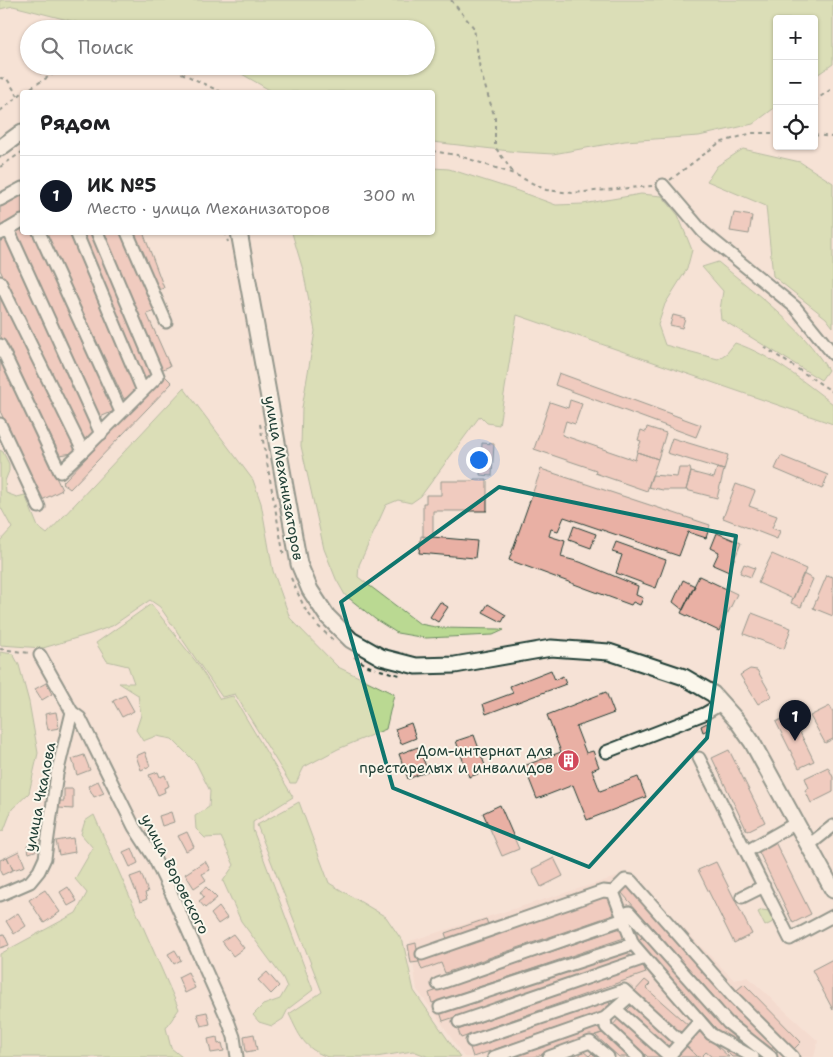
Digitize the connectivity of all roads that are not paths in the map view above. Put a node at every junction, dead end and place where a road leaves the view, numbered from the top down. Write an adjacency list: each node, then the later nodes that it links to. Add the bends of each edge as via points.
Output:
1 (20, 133): 2 (main road)
2 (0, 148)
3 (663, 185): 16 (street, via 703,232 795,307)
4 (20, 189): 5 (street)
5 (0, 200)
6 (20, 222): 7 (street)
7 (4, 231): 20 (street)
8 (40, 235): 18 (street)
9 (77, 235): 17 (street)
10 (98, 235): 17 (street, via 158,376)
11 (127, 235): 14 (street)
12 (233, 237): 24 (main road, улица Механизаторов, via 299,564 310,590 327,616 351,640 381,658 416,666 455,665 551,648 609,652 684,677 712,694)
13 (0, 282): 21 (street)
14 (166, 322)
15 (0, 345): 21 (street, via 60,472)
16 (833, 354)
17 (143, 391): 18 (street)
18 (121, 412): 20 (street)
19 (0, 424): 22 (street)
20 (101, 434): 21 (street)
21 (84, 451)
22 (39, 507)
23 (40, 654): 25 (street, улица Воровского)
24 (721, 704): 26 (street, via 704,714); 28 (main road, улица Механизаторов, via 752,742)
25 (72, 712): 35 (street, улица Чкалова, via 57,774 45,858 30,882); 51 (street, улица Воровского, via 80,718 172,895 227,1018)
26 (606, 752)
27 (699, 758): 31 (street)
28 (796, 823): 30 (main road, улица Механизаторов); 31 (street)
29 (833, 826): 30 (street)
30 (809, 845): 33 (main road, улица Механизаторов)
31 (747, 851): 32 (street)
32 (764, 886): 36 (street); 37 (street, via 790,939)
33 (833, 890)
34 (613, 892): 38 (street); 40 (street, via 603,891); 59 (street, via 624,880 631,881 735,998)
35 (0, 895)
36 (742, 897)
37 (833, 916)
38 (623, 917): 39 (street); 42 (street); 58 (street, via 629,912 728,1023)
39 (633, 944): 41 (street); 44 (street)
40 (422, 954)
41 (645, 958): 47 (street); 48 (street)
42 (438, 984)
43 (630, 996): 45 (street); 49 (street, via 624,990); 50 (street)
44 (440, 1007)
45 (616, 1009): 46 (street); 56 (street)
46 (605, 1018): 52 (street); 55 (street, via 606,1027)
47 (459, 1022)
48 (700, 1022): 50 (street); 57 (street, via 711,1034)
49 (472, 1041)
50 (681, 1042): 56 (street)
51 (237, 1057)
52 (494, 1057)
53 (549, 1057): 54 (street, via 590,1042)
54 (608, 1057)
55 (638, 1057)
56 (668, 1057)
57 (753, 1057)
58 (771, 1057)
59 (794, 1057)

